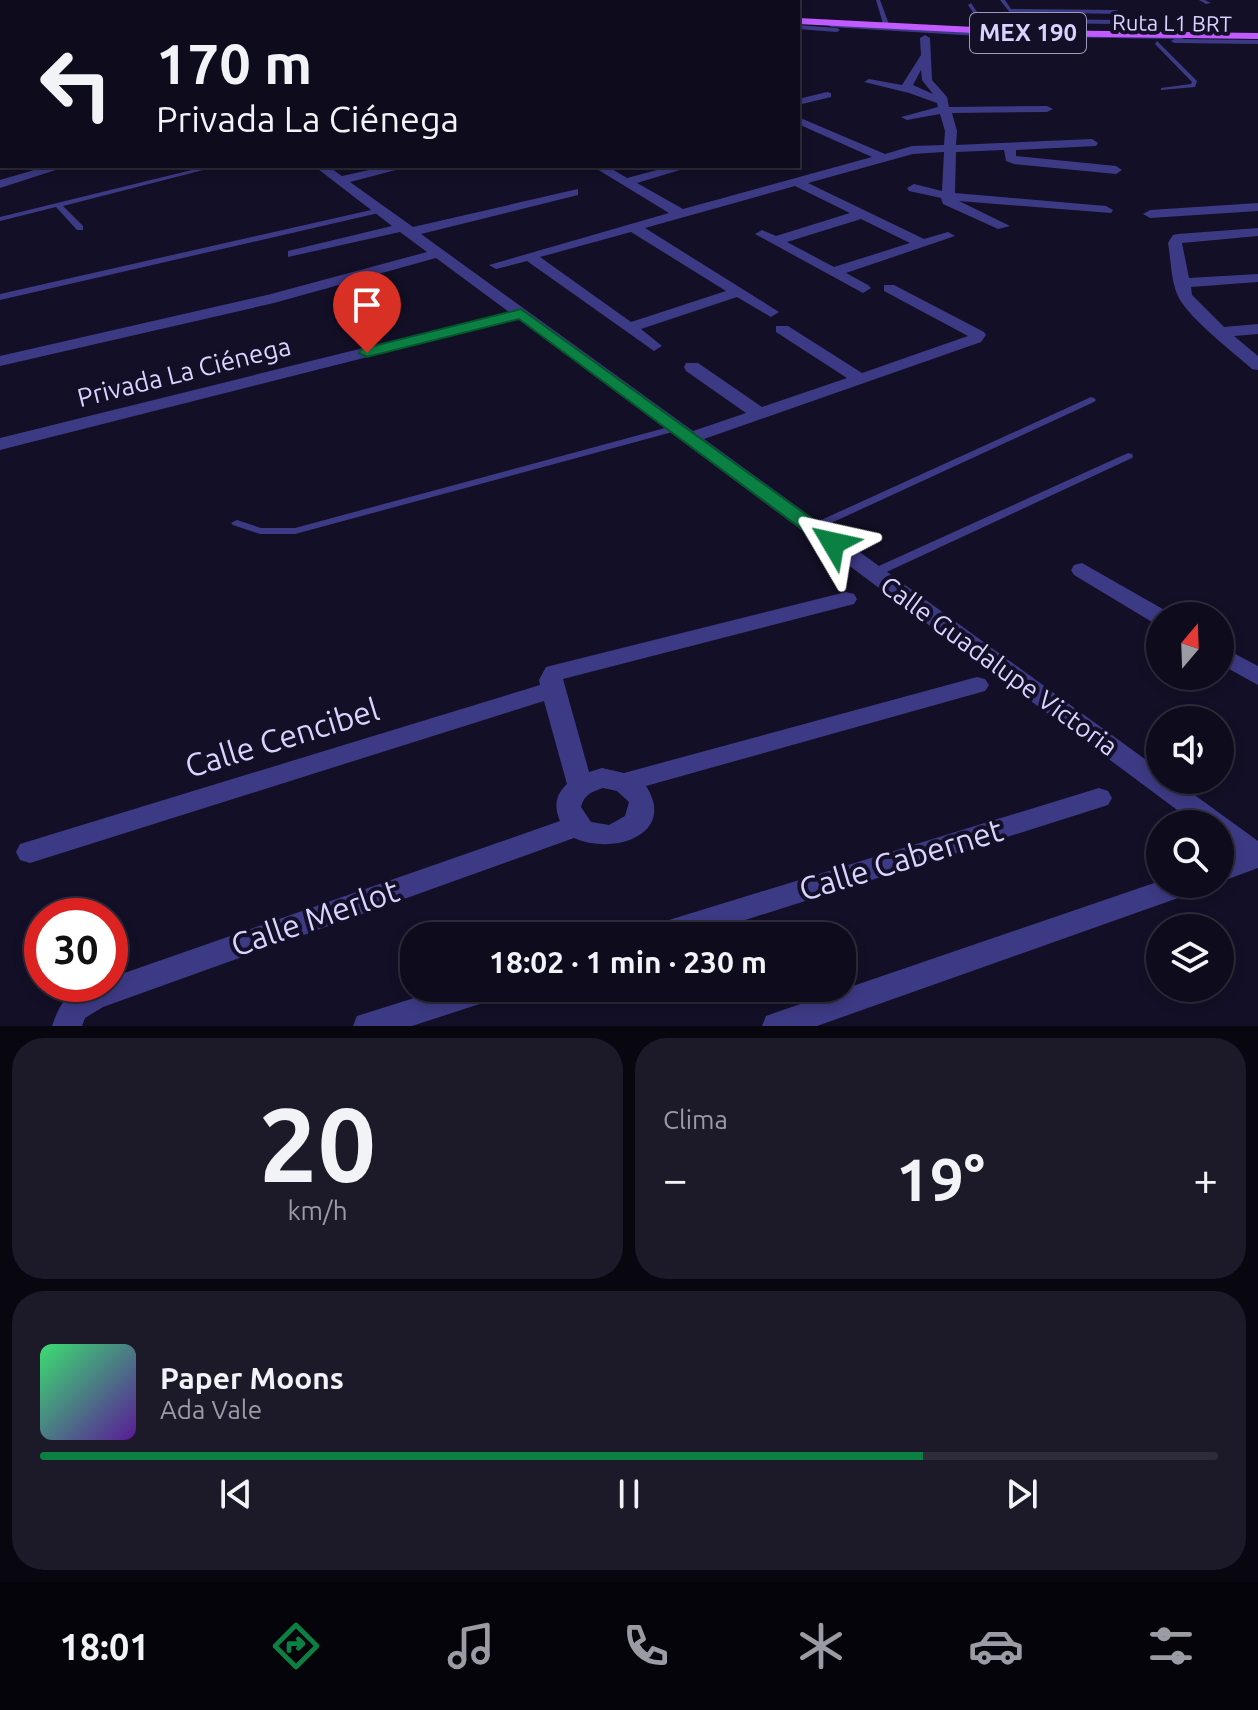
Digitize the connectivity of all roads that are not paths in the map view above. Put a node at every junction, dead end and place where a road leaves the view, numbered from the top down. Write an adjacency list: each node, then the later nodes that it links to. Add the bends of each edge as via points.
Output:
1 (878, 0): 18 (lane)
2 (1002, 0): 9 (lane)
3 (1036, 0): 10 (lane)
4 (1073, 0): 11 (lane)
5 (1201, 0): 6 (lane)
6 (1208, 3)
7 (971, 5): 19 (lane)
8 (1111, 6): 12 (lane)
9 (1009, 10): 10 (lane); 13 (lane, via 1018,21)
10 (1042, 11): 11 (lane)
11 (1080, 12): 12 (lane)
12 (1117, 12): 14 (lane, via 1124,22)
13 (1078, 22): 14 (lane); 20 (lane)
14 (1093, 22): 21 (lane)
15 (800, 25): 18 (main road, MEX 190)
16 (800, 25): 22 (main road, MEX 190)
17 (800, 25): 23 (lane, Ruta L1 BRT, via 991,38)
18 (887, 27): 19 (main road, MEX 190)
19 (989, 32): 20 (main road, MEX 190)
20 (1088, 34): 21 (main road, MEX 190)
21 (1103, 34): 23 (main road, MEX 190)
22 (925, 38): 24 (main road, MEX 190); 25 (street)
23 (1258, 40): 24 (main road, MEX 190)
24 (1157, 43): 27 (lane, via 1195,82)
25 (923, 58): 28 (street, via 907,83); 31 (street, via 927,80)
26 (869, 82): 28 (street)
27 (1163, 89)
28 (912, 90): 31 (street)
29 (827, 95): 30 (street)
30 (800, 102)
31 (942, 105): 32 (street); 33 (street); 37 (street)
32 (1047, 109)
33 (907, 117)
34 (800, 121): 38 (street)
35 (1092, 143): 36 (street)
36 (1010, 145): 37 (street); 45 (street, via 1014,160)
37 (950, 147): 38 (street); 52 (street)
38 (885, 158): 48 (street)
39 (55, 168): 49 (street)
40 (208, 168): 53 (lane)
41 (359, 168): 46 (street)
42 (386, 168): 46 (street)
43 (601, 168): 47 (street)
44 (679, 168): 47 (street)
45 (1116, 170)
46 (331, 174): 55 (street, Calle Guadalupe Victoria)
47 (625, 182): 57 (street)
48 (797, 182): 57 (street); 58 (street)
49 (0, 184)
50 (914, 188): 52 (street)
51 (573, 192): 64 (street)
52 (948, 196): 56 (street); 61 (street, via 948,201)
53 (58, 205): 60 (lane); 63 (lane)
54 (1258, 207): 59 (street)
55 (380, 210): 64 (street, Calle Guadalupe Victoria); 78 (lane)
56 (1106, 210)
57 (681, 214): 62 (street)
58 (861, 214): 67 (street); 72 (street, via 768,237)
59 (1150, 214)
60 (0, 219)
61 (1003, 226)
62 (633, 227): 70 (street); 77 (street)
63 (80, 228)
64 (407, 230): 68 (street, Calle Guadalupe Victoria); 69 (street)
65 (1258, 232): 74 (street, via 1178,238)
66 (948, 236): 67 (street)
67 (923, 244): 72 (street)
68 (439, 253): 80 (street, Calle Guadalupe Victoria); 86 (street, via 274,298)
69 (293, 254)
70 (529, 256): 71 (street); 81 (street)
71 (496, 265)
72 (833, 272): 75 (street)
73 (1258, 278): 74 (street)
74 (1181, 283): 84 (street, via 1185,296)
75 (863, 288)
76 (889, 288): 89 (street, via 978,335)
77 (738, 292): 79 (street); 81 (street)
78 (0, 297)
79 (771, 312)
80 (521, 314): 92 (street, Calle Guadalupe Victoria); 93 (street, Privada La Ciénega)
81 (629, 328): 85 (street)
82 (782, 329): 89 (street)
83 (1258, 329): 84 (street)
84 (1220, 332): 87 (street)
85 (654, 346)
86 (0, 361)
87 (1258, 365)
88 (692, 367): 91 (street)
89 (860, 379): 91 (street)
90 (1091, 400): 96 (lane)
91 (760, 414): 92 (street)
92 (683, 433): 95 (lane, via 295,531 260,531); 96 (street, Calle Guadalupe Victoria)
93 (0, 444)
94 (1128, 456): 98 (lane)
95 (237, 523)
96 (812, 528): 98 (street, Calle Guadalupe Victoria)
97 (1082, 570): 100 (street)
98 (874, 573): 108 (street, Calle Guadalupe Victoria)
99 (846, 599): 103 (street, Calle Cencibel)
100 (1146, 609)
101 (1234, 662): 102 (street)
102 (1258, 677)
103 (554, 681): 106 (street); 111 (street, Calle Cencibel)
104 (977, 685): 105 (street)
105 (625, 782): 106 (street, via 602,778); 109 (street, via 642,802 633,825 605,836)
106 (580, 785): 109 (street, via 567,804)
107 (1099, 798): 115 (street, Calle Cabernet)
108 (1196, 810)
109 (576, 826): 117 (street, Calle Merlot, via 93,997 73,1009)
110 (1234, 838): 112 (street)
111 (30, 852)
112 (1258, 856): 113 (street)
113 (1234, 865)
114 (1146, 898): 119 (street)
115 (701, 922)
116 (445, 1002): 118 (street)
117 (67, 1026)
118 (368, 1026)
119 (777, 1026)

